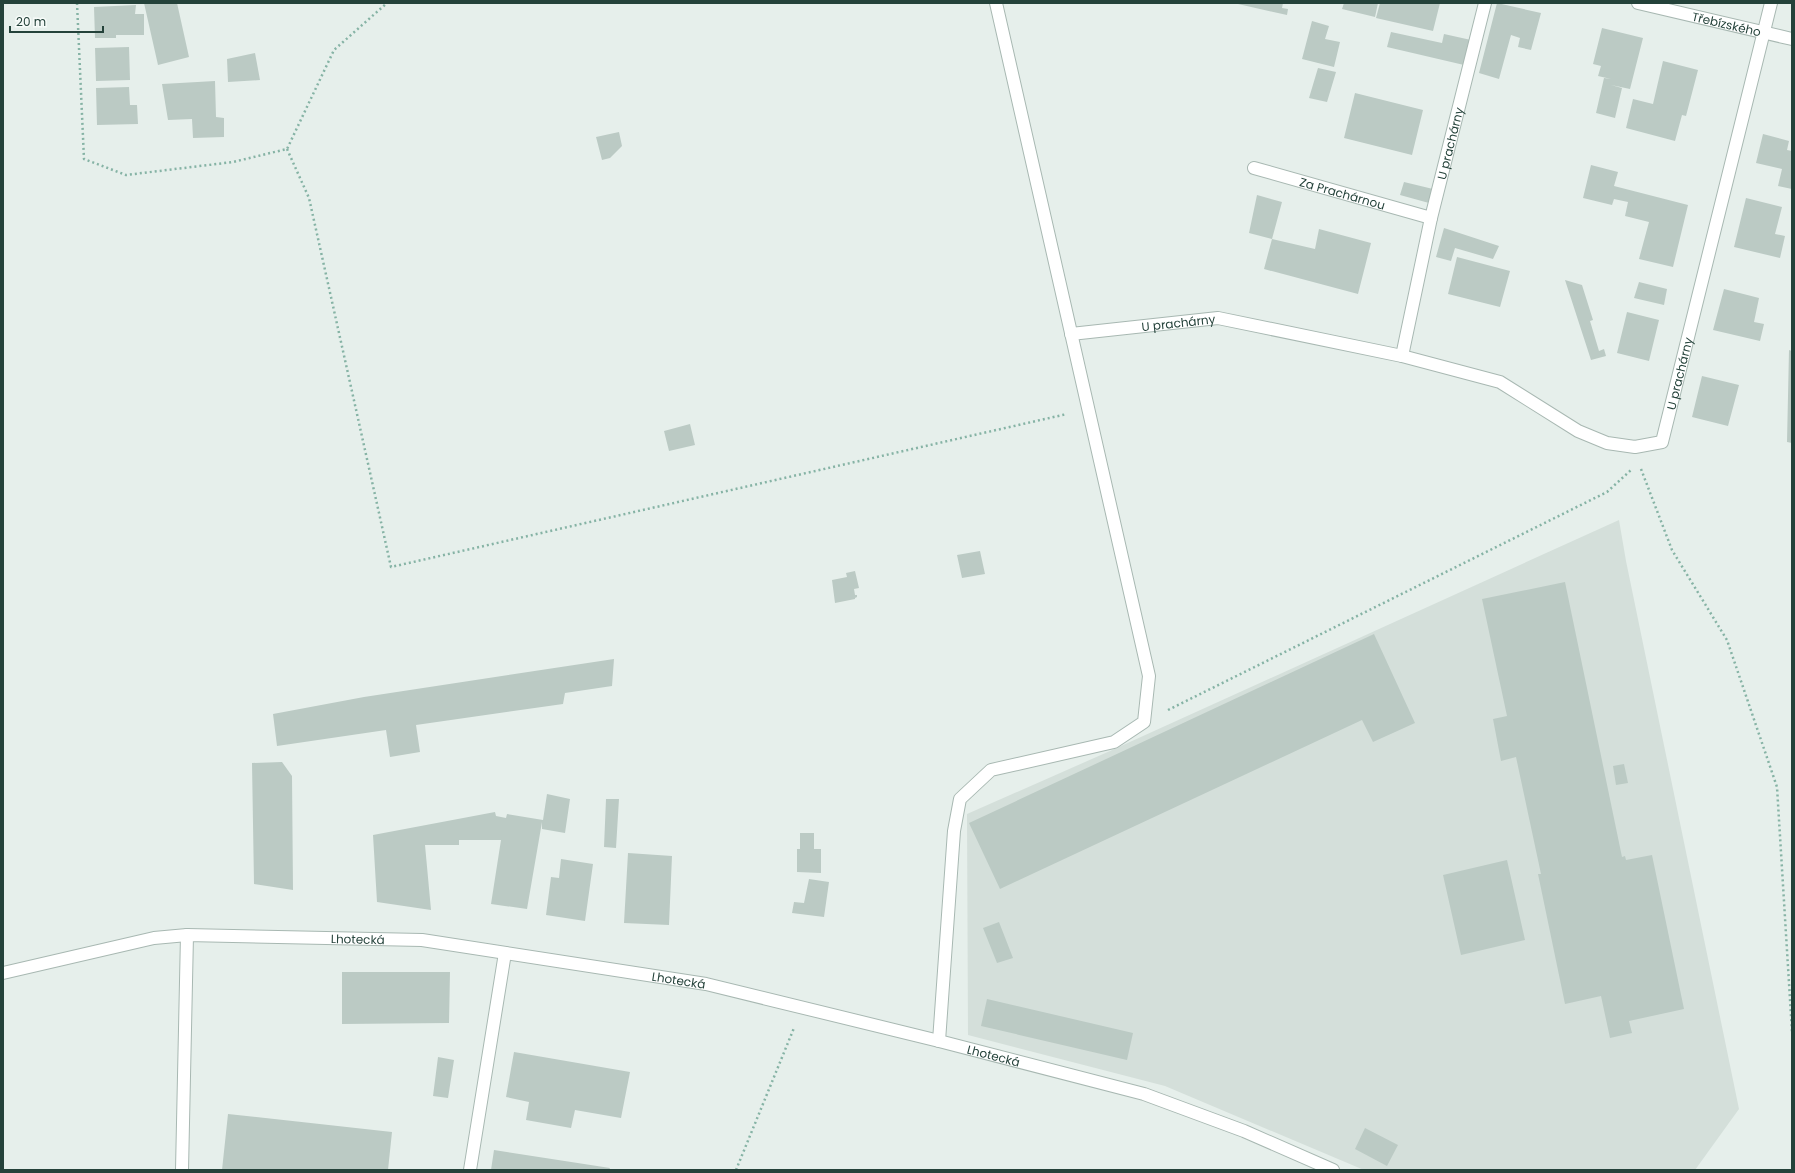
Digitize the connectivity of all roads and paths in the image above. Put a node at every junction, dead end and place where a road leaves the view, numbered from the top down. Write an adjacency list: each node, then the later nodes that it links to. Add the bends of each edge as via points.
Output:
1 (77, 3): 9 (path, via 84,159 126,175 233,162)
2 (387, 3): 9 (path, via 334,50)
3 (996, 3): 12 (street)
4 (1485, 3): 11 (street, U prachárny)
5 (1638, 3): 7 (street, Třebízského)
6 (1771, 3): 7 (street, U prachárny)
7 (1764, 33): 8 (street, Třebízského); 15 (street, U prachárny)
8 (1792, 39)
9 (287, 148): 14 (path, via 309,198 392,567)
10 (1254, 168): 11 (street, Za Prachárnou)
11 (1431, 218): 13 (street, U prachárny)
12 (1071, 334): 13 (street, U prachárny, via 1218,318); 14 (street)
13 (1402, 356): 15 (street, U prachárny, via 1500,382 1578,431 1607,444 1635,447)
14 (1088, 409): 17 (street, via 1149,676)
15 (1662, 442): 22 (path, via 1639,463 1672,550 1727,640 1777,787)
16 (1633, 468): 17 (path, via 1607,492)
17 (1144, 722): 23 (street, via 1114,742 991,770 960,798 954,831)
18 (187, 935): 19 (street, Lhotecká, via 422,940); 20 (street, Lhotecká, via 154,938); 24 (street)
19 (505, 952): 21 (street, Lhotecká, via 706,984); 25 (street)
20 (3, 973)
21 (802, 1008): 23 (street, Lhotecká); 26 (path)
22 (1792, 1032)
23 (939, 1041): 27 (street, Lhotecká, via 1144,1094 1244,1131)
24 (182, 1170)
25 (470, 1170)
26 (736, 1170)
27 (1333, 1170)

